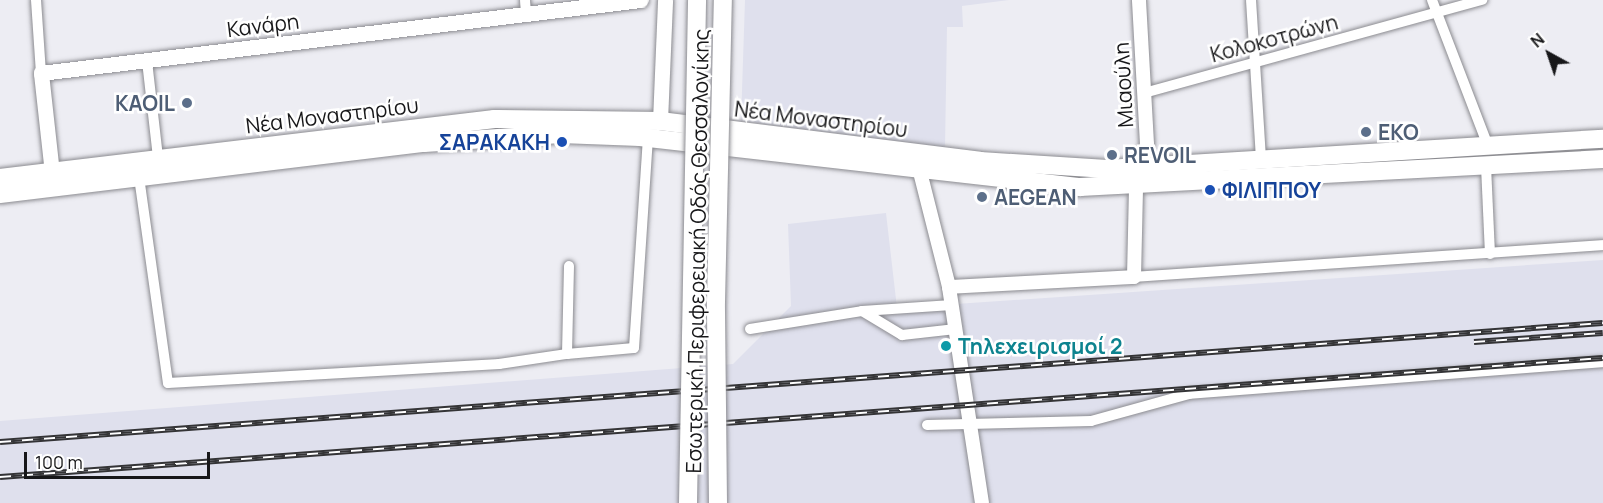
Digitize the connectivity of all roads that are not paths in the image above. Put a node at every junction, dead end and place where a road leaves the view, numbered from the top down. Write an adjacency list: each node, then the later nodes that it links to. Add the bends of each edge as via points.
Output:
1 (36, 0): 14 (street)
2 (641, 0): 10 (main road, Κανάρη)
3 (665, 0): 16 (main road)
4 (697, 0): 44 (main road, Εσωτερική Περιφερειακή Οδός Θεσσαλονίκης, bridge)
5 (723, 0): 45 (main road, Εσωτερική Περιφερειακή Οδός Θεσσαλονίκης, bridge, via 715,325)
6 (1139, 0): 15 (street, Μιαούλη)
7 (1251, 0): 13 (street)
8 (1432, 0): 11 (street)
9 (1482, 0): 11 (street, Κολοκοτρώνη)
10 (525, 7): 12 (main road, Κανάρη)
11 (1437, 14): 13 (street, Κολοκοτρώνη); 19 (street)
12 (147, 61): 14 (main road, Κανάρη); 20 (street)
13 (1256, 65): 15 (street, Κολοκοτρώνη); 22 (street)
14 (41, 73): 28 (main road)
15 (1144, 93): 24 (street, Μιαούλη, via 1147,144)
16 (660, 121): 20 (main road, Νέα Μοναστηρίου, via 495,119); 24 (main road, Νέα Μοναστηρίου, via 980,161)
17 (648, 138): 25 (main road, Νέα Μοναστηρίου); 26 (main road, Νέα Μοναστηρίου, via 584,134 469,138); 40 (street, via 634,348)
18 (1603, 139): 19 (main road, Νέα Μοναστηρίου)
19 (1488, 146): 22 (main road, Νέα Μοναστηρίου)
20 (158, 158): 28 (main road, Νέα Μοναστηρίου)
21 (1603, 159): 23 (main road, Νέα Μοναστηρίου)
22 (1261, 160): 24 (main road, Νέα Μοναστηρίου)
23 (1486, 166): 29 (main road, Νέα Μοναστηρίου); 32 (street)
24 (1140, 168): 29 (street, Μιαούλη)
25 (920, 172): 29 (main road, Νέα Μοναστηρίου, via 1045,186); 35 (street)
26 (139, 177): 28 (main road, Νέα Μοναστηρίου); 40 (street, via 168,383 499,364)
27 (0, 178): 28 (main road, Νέα Μοναστηρίου)
28 (53, 179): 30 (main road, Νέα Μοναστηρίου)
29 (1136, 187): 34 (street, Μιαούλη)
30 (0, 194)
31 (1603, 245): 32 (street)
32 (1490, 254): 34 (street)
33 (569, 266): 40 (street)
34 (1134, 277): 35 (street)
35 (949, 287): 36 (street)
36 (952, 305): 37 (street); 39 (street)
37 (862, 311): 38 (street); 39 (street, via 902,335)
38 (750, 329)
39 (956, 330): 43 (street)
40 (567, 354)
41 (1603, 362): 43 (street, via 1217,391 1091,421)
42 (927, 425): 43 (street)
43 (971, 427): 46 (street)
44 (688, 503)
45 (718, 503)
46 (982, 503)

